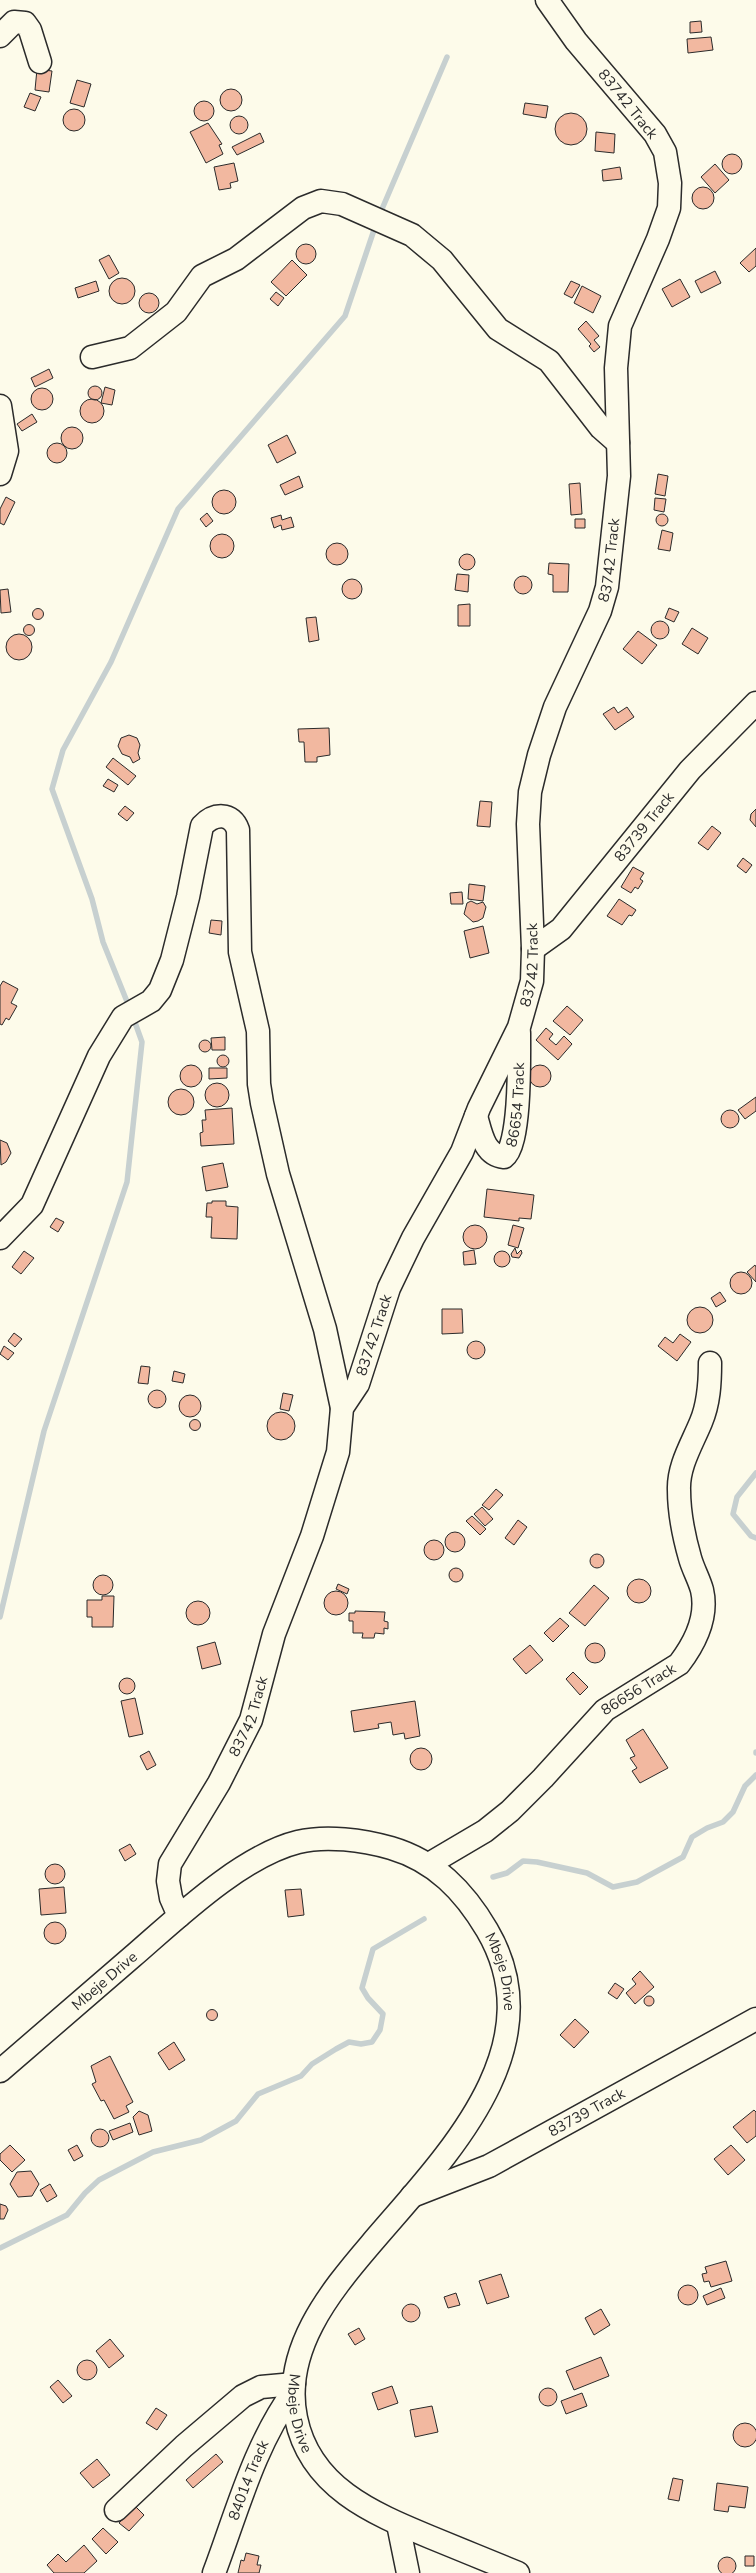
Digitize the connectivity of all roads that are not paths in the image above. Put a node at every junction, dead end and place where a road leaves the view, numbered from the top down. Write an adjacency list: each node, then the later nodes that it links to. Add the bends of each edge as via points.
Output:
1 (547, 0): 6 (street, 83742 Track, via 666,152 669,208 620,326 616,368)
2 (0, 36): 3 (street, via 14,22 25,23)
3 (40, 62)
4 (92, 357): 6 (street, via 130,348 176,312 202,276 236,258 303,208 321,201 342,204 412,234 442,260 498,329 548,361 601,428)
5 (0, 406): 7 (street, via 7,452)
6 (618, 443): 9 (street, 83742 Track, via 619,476 607,587 600,611 555,707 530,792 528,824)
7 (0, 474)
8 (756, 703): 9 (street, 83739 Track, via 690,770 561,929)
9 (533, 950): 10 (street, 83742 Track, via 532,981)
10 (519, 1027): 11 (street, 83742 Track); 11 (street, 86654 Track, via 517,1105 510,1153 504,1157 491,1153)
11 (476, 1116): 14 (street, 83742 Track, via 462,1152 413,1238 389,1288 358,1384)
12 (0, 1238): 14 (street, via 32,1205 99,1056 123,1017 152,1001 160,990 172,960 190,890 202,826 208,819 228,817 238,830 240,952 258,1031 262,1103 278,1174 325,1329)
13 (710, 1362): 15 (street, 86656 Track, via 706,1407 679,1478 680,1508 688,1554 704,1602 700,1626 688,1653 679,1664 605,1710 544,1778 498,1821)
14 (342, 1408): 16 (street, 83742 Track, via 338,1452 312,1536 274,1634 251,1720 231,1762 170,1864 168,1881)
15 (429, 1864): 16 (street, Mbeje Drive, via 411,1854 374,1843 340,1840 298,1842 250,1864); 19 (street, Mbeje Drive, via 461,1892 494,1942 508,1984 509,2016 496,2075 485,2098)
16 (179, 1916): 18 (street, Mbeje Drive)
17 (756, 2019): 19 (street, 83739 Track, via 489,2166)
18 (0, 2071)
19 (412, 2196): 20 (street, Mbeje Drive, via 325,2302 299,2357)
20 (294, 2388): 21 (street, via 261,2388 243,2396); 22 (street, Mbeje Drive, via 299,2431 319,2470 351,2499); 23 (street, 84014 Track, via 255,2460)
21 (116, 2510)
22 (398, 2524): 24 (street); 25 (street, Mbeje Drive)
23 (214, 2573)
24 (408, 2573)
25 (518, 2573)

